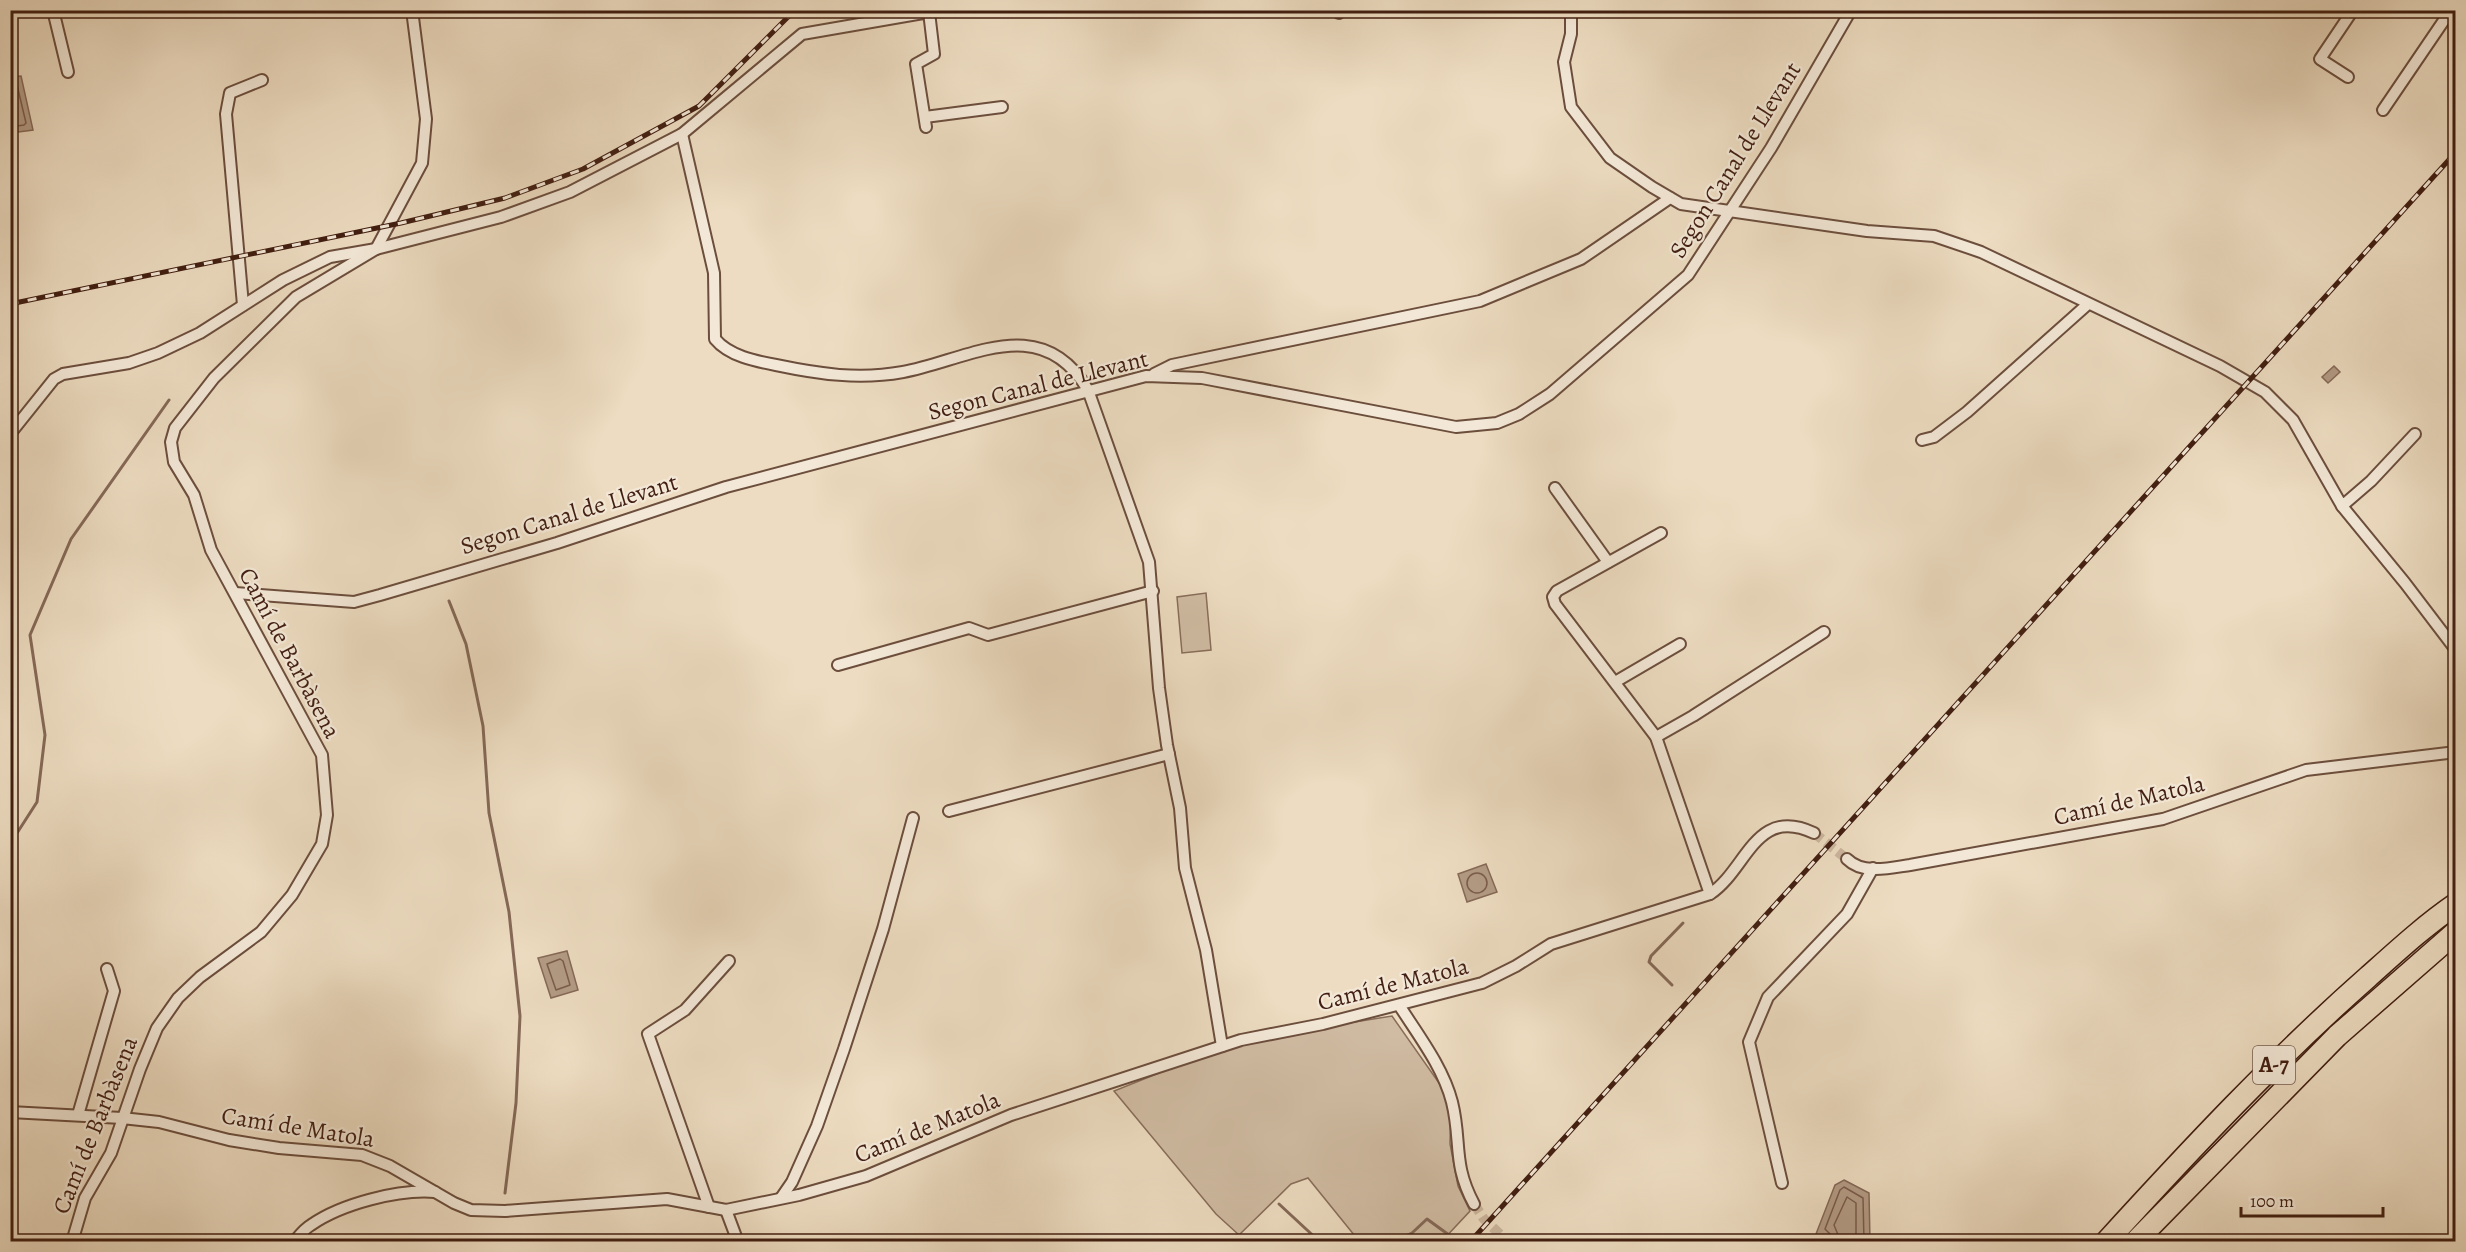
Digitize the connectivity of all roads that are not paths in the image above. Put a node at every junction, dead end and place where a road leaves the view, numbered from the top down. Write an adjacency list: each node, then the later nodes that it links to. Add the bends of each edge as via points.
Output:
1 (53, 10): 7 (street)
2 (412, 10): 15 (street, via 426,119 422,162)
3 (1571, 10): 13 (street, via 1571,34 1564,62 1571,107 1610,158)
4 (1851, 10): 14 (street, Segon Canal de Llevant)
5 (2353, 10): 8 (street, via 2320,59)
6 (2451, 10): 11 (street)
7 (68, 72)
8 (2348, 77)
9 (262, 80): 17 (street, via 230,93 226,114)
10 (1002, 107): 12 (street, via 925,122 916,64 934,54 929,12 802,34)
11 (2383, 110)
12 (682, 134): 15 (street, via 570,192 501,217); 19 (street, via 714,273 714,339 723,349 821,374 863,376 904,372 1010,344 1051,355 1081,378)
13 (1670, 198): 14 (street, via 1681,204); 18 (street, via 1581,259 1480,300 1172,365)
14 (1729, 213): 16 (street, via 1934,236 1981,252); 18 (street, Segon Canal de Llevant, via 1688,274 1550,394 1520,414 1497,423 1456,427 1202,378)
15 (376, 249): 17 (street, via 330,257); 28 (street, Camí de Barbàsena, via 297,297 214,378 175,428 171,442 174,462 194,495 211,550)
16 (2088, 304): 22 (street, via 1967,412 1934,437); 24 (street, via 2220,366 2265,392 2293,420)
17 (243, 305): 20 (street, via 200,333 158,353 129,363 63,374)
18 (1151, 376): 19 (street, Segon Canal de Llevant)
19 (1088, 390): 27 (street, via 1143,542); 28 (street, Segon Canal de Llevant, via 726,487 380,596 354,602)
20 (10, 434)
21 (2415, 434): 24 (street)
22 (1922, 440)
23 (1555, 488): 26 (street)
24 (2342, 506): 31 (street)
25 (1662, 533): 26 (street)
26 (1608, 562): 33 (street, via 1553,597)
27 (1153, 591): 32 (street, via 988,635 969,628); 36 (street, via 1159,688)
28 (235, 593): 51 (street, Camí de Barbàsena, via 322,755 327,816 322,844 292,896 261,932 178,998 157,1028)
29 (1824, 632): 34 (street)
30 (1680, 644): 33 (street)
31 (2456, 650)
32 (838, 665)
33 (1615, 682): 34 (street)
34 (1656, 736): 42 (street)
35 (2456, 752): 41 (street, Camí de Matola, via 2306,770 2163,819 1910,865)
36 (1169, 754): 37 (street); 48 (street, via 1180,808 1185,868 1206,950)
37 (949, 811)
38 (913, 818): 54 (street, via 883,929 844,1049 817,1126)
39 (1814, 833): 42 (street, Camí de Matola, via 1788,827 1760,835 1721,886)
40 (1847, 859): 41 (street, Camí de Matola)
41 (1873, 868): 52 (street, via 1847,914 1768,997 1749,1042)
42 (1710, 894): 47 (street, Camí de Matola, via 1551,944 1482,983)
43 (2456, 904): 61 (highway, A-7, via 2319,1019)
44 (2456, 932): 62 (highway, A-7, via 2337,1036)
45 (729, 961): 56 (street, via 685,1010 648,1035)
46 (107, 969): 50 (street, via 114,991)
47 (1399, 1005): 48 (street, Camí de Matola); 55 (street, via 1423,1042 1451,1100 1460,1171)
48 (1222, 1046): 54 (street, Camí de Matola, via 1011,1115 866,1176)
49 (10, 1112): 50 (street, Camí de Matola)
50 (78, 1115): 51 (street, Camí de Matola)
51 (122, 1118): 53 (street, Camí de Matola, via 159,1122 279,1148 362,1155); 58 (street, Camí de Barbàsena, via 111,1153 85,1198)
52 (1782, 1183)
53 (438, 1192): 56 (street, Camí de Matola, via 471,1210 668,1199); 59 (street, via 389,1195 343,1210 310,1225)
54 (781, 1198): 57 (street, Camí de Matola)
55 (1474, 1204)
56 (710, 1207): 57 (street, Camí de Matola)
57 (726, 1210): 60 (street)
58 (72, 1242)
59 (294, 1242)
60 (738, 1242)
61 (2106, 1242)
62 (2135, 1242)

